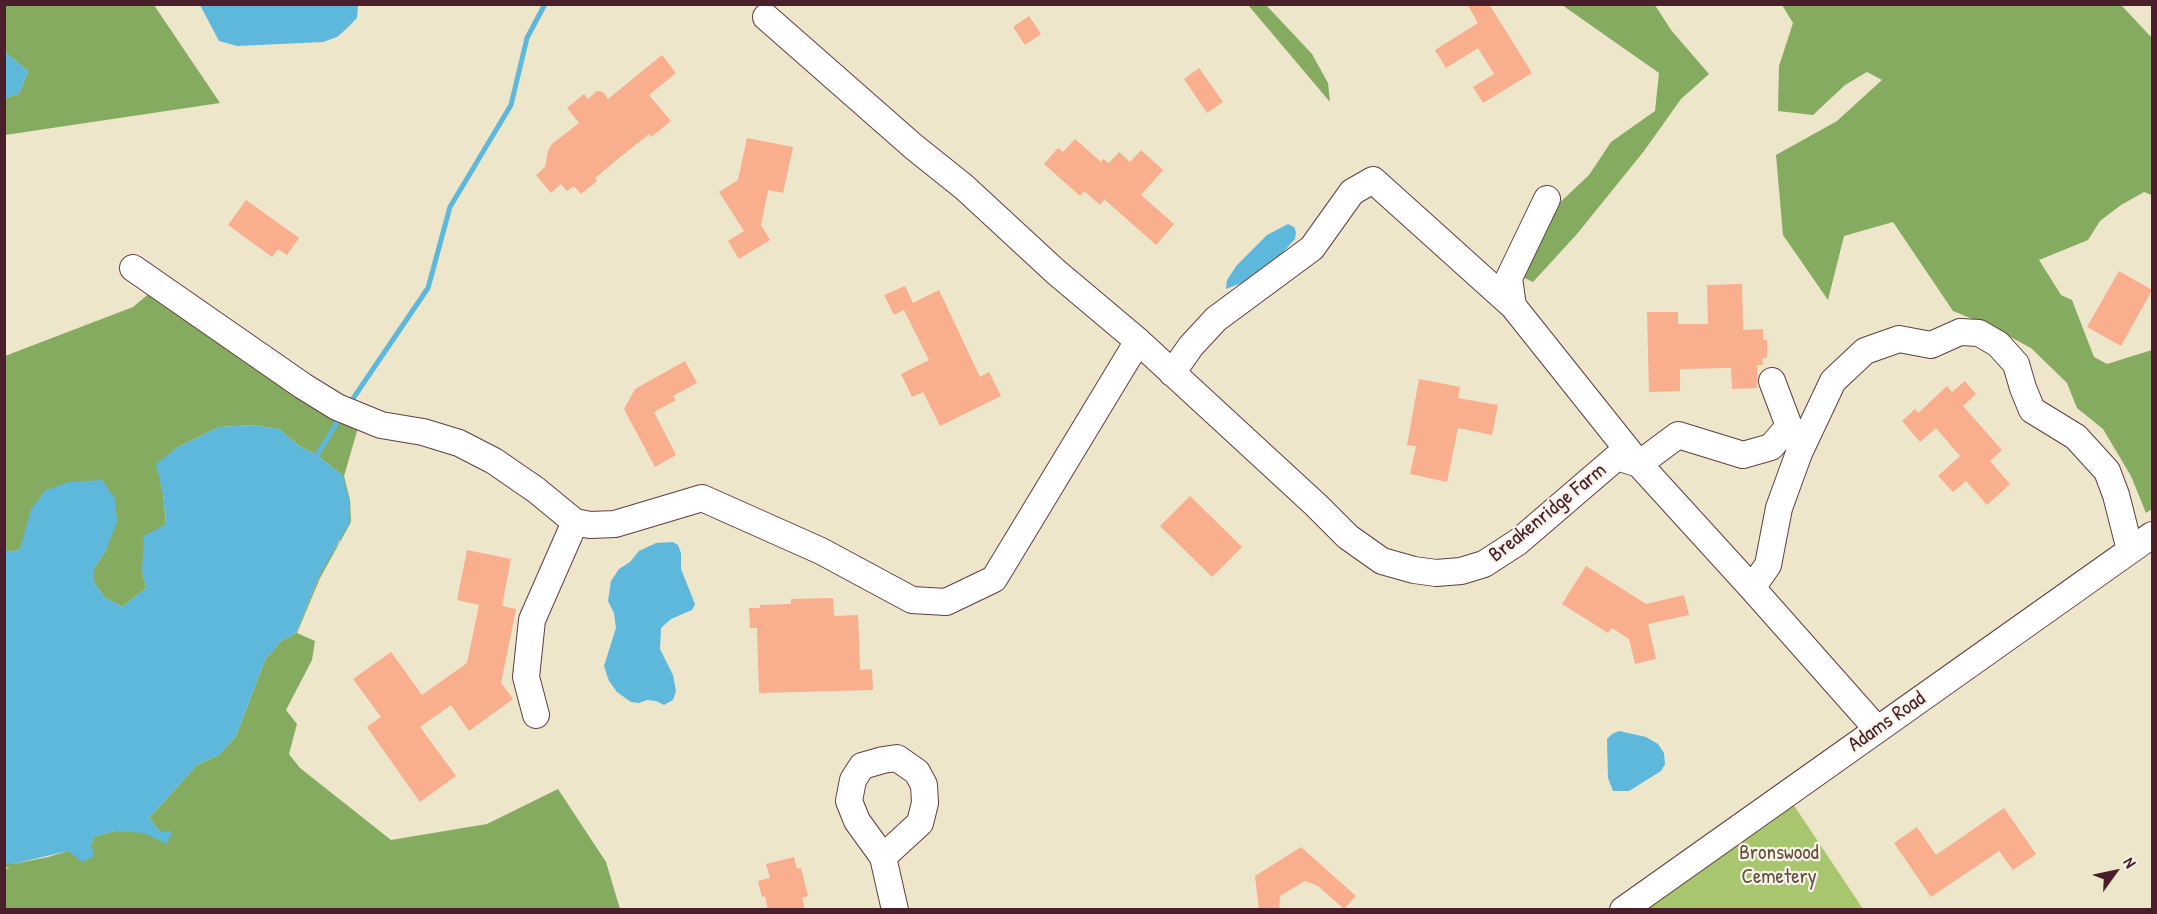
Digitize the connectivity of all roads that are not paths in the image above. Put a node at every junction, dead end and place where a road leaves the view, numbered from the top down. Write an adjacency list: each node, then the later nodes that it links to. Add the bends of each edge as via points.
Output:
1 (766, 17): 5 (street, Breakenridge Farm)
2 (1548, 199): 4 (street, via 1509,278)
3 (133, 268): 9 (street, via 344,410 381,425 459,443 511,473)
4 (1514, 306): 6 (street, via 1373,180 1352,192 1312,248 1216,319); 8 (street)
5 (1138, 342): 6 (street, Breakenridge Farm); 9 (street, via 994,579 946,602 912,600 821,551 702,498 615,524)
6 (1172, 373): 8 (street, Breakenridge Farm, via 1348,537 1382,561 1414,570 1461,571 1484,564 1518,542 1617,457)
7 (1772, 381): 8 (street, via 1790,426 1771,447 1743,455 1678,435)
8 (1639, 464): 12 (street, Breakenridge Farm)
9 (575, 522): 13 (street, via 532,620 526,677)
10 (2152, 535): 11 (street, Adams Road)
11 (2130, 550): 12 (street, via 2107,471 2076,437 2032,410 2016,364 1998,344 1979,333 1960,333 1931,345 1899,339 1865,351 1833,381 1779,507 1768,565); 14 (street, Adams Road)
12 (1752, 588): 14 (street, Breakenridge Farm)
13 (536, 715)
14 (1877, 729): 17 (street, Adams Road)
15 (883, 857): 16 (street)
16 (895, 909)
17 (1623, 909)

